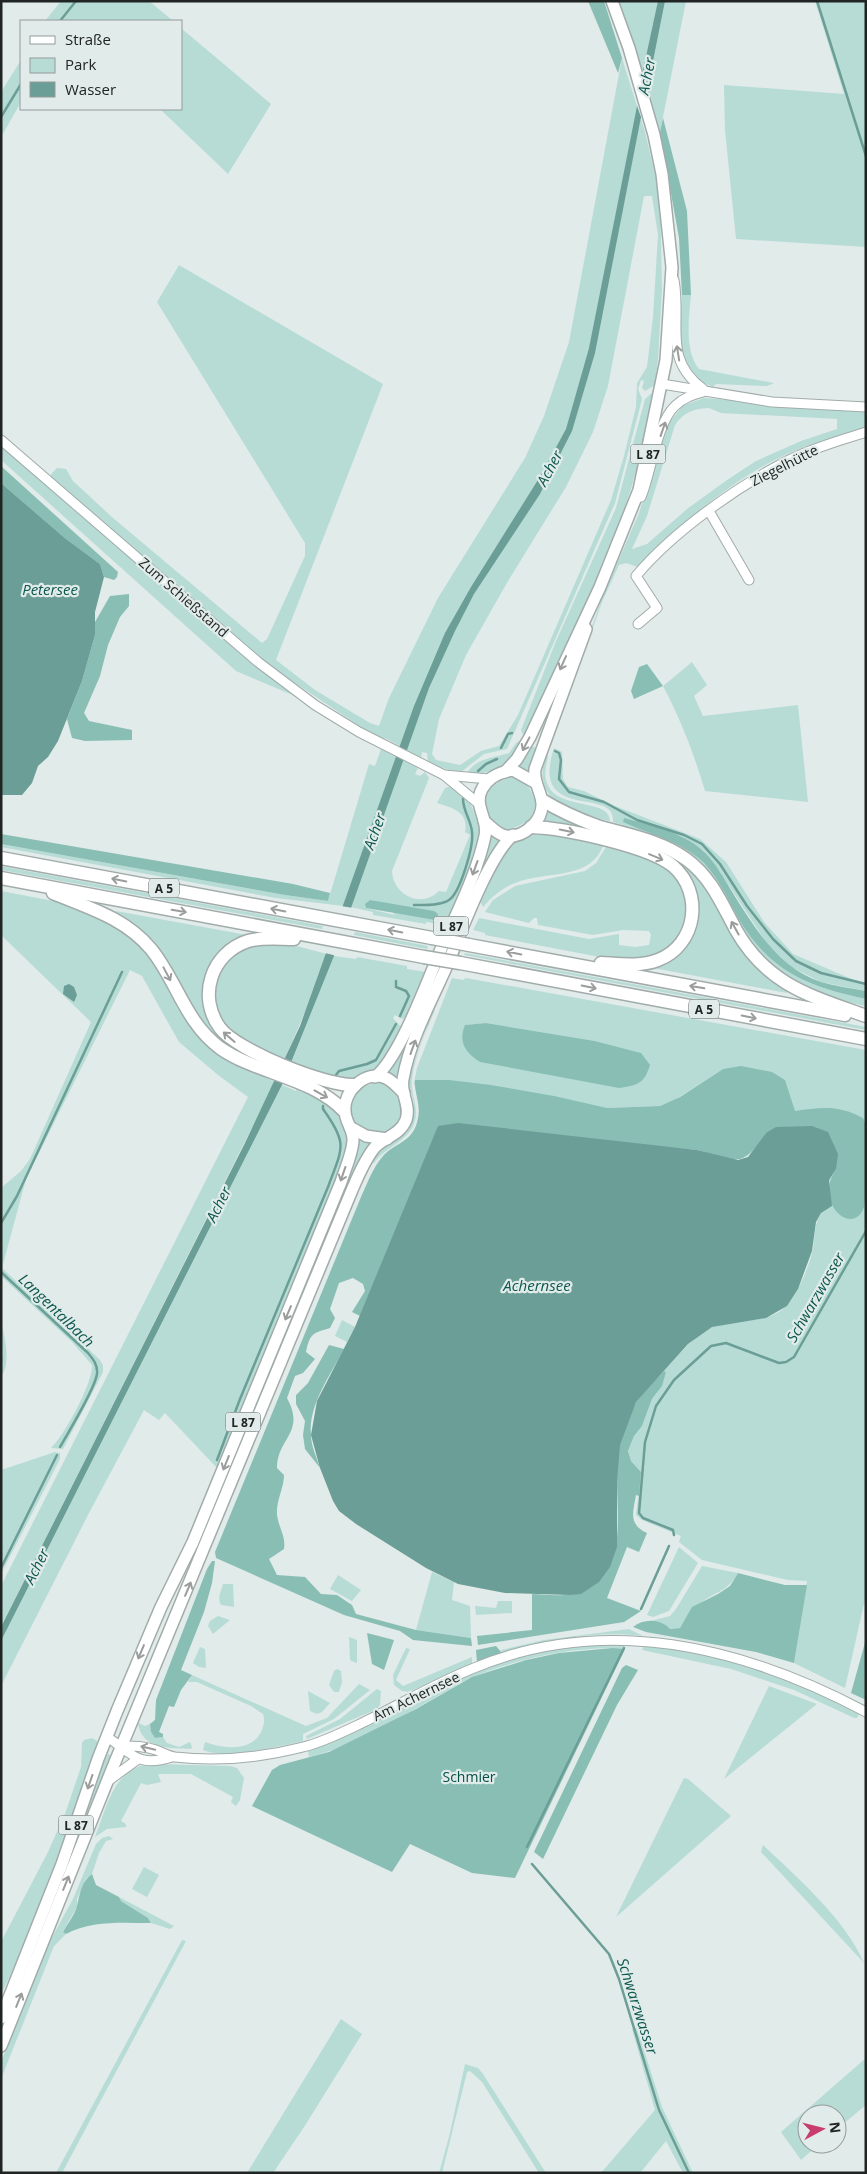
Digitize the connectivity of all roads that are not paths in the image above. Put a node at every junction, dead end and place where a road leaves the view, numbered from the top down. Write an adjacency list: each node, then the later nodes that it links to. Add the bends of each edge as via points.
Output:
1 (612, 1): 2 (main road, L 87, via 654,135 662,174)
2 (672, 267): 3 (main road, L 87); 4 (street, one-way to 2, via 690,380 678,360 677,297)
3 (662, 384): 4 (street); 9 (main road, L 87, via 639,490)
4 (705, 391): 5 (street, via 772,402); 9 (street, one-way to 4, via 634,513 646,486 668,415 687,397)
5 (866, 407)
6 (866, 432): 8 (street, Ziegelhütte, via 786,461)
7 (1, 440): 14 (street, Zum Schießstand, via 258,662 315,705)
8 (709, 511): 10 (street); 12 (street, Ziegelhütte, via 674,538 636,576 657,608)
9 (626, 522): 11 (main road, L 87)
10 (749, 580)
11 (600, 588): 13 (main road, L 87, one-way to 13, via 527,742); 16 (main road, L 87, via 542,747 534,773)
12 (638, 624)
13 (506, 771): 15 (main road); 16 (main road, via 517,770)
14 (444, 775): 15 (street); 18 (street)
15 (489, 779): 18 (main road, via 482,789)
16 (536, 783): 17 (main road)
17 (542, 800): 20 (main road, via 540,816); 22 (highway)
18 (479, 804): 19 (main road)
19 (484, 821): 21 (main road, via 503,835); 32 (main road, L 87, one-way to 32, via 485,838 466,890 407,1028)
20 (531, 827): 21 (main road); 22 (highway, one-way to 22)
21 (513, 835): 34 (main road, L 87, one-way to 21, via 402,1080 421,1026 486,875)
22 (608, 835): 27 (highway, one-way to 27, via 655,856 682,876 693,905 687,934 664,958 648,963); 28 (highway, one-way to 22, via 803,993 764,967 749,950 714,888 687,859 665,847)
23 (1, 858): 27 (highway, A 5, one-way to 23, bridge)
24 (1, 878): 25 (highway, A 5)
25 (28, 883): 26 (highway, A 5, one-way to 26); 30 (highway, one-way to 30, via 105,914 131,930 156,956 202,1033 224,1050)
26 (322, 938): 29 (highway, A 5, one-way to 29, bridge); 30 (highway, one-way to 26, via 229,1038 219,1027 209,1001 212,974 226,954 247,941)
27 (559, 962): 28 (highway, A 5, one-way to 27)
28 (866, 1017)
29 (866, 1039)
30 (270, 1065): 31 (highway)
31 (297, 1077): 33 (highway); 35 (highway, one-way to 35)
32 (375, 1077): 33 (main road); 34 (main road, via 388,1079)
33 (355, 1085): 35 (main road, via 347,1096)
34 (404, 1093): 37 (main road, via 408,1106 406,1120 399,1131)
35 (344, 1111): 36 (main road)
36 (350, 1128): 37 (main road, via 366,1136); 39 (main road, L 87, one-way to 39, via 354,1141 313,1251 193,1542 157,1615)
37 (386, 1139): 40 (main road, L 87, one-way to 37, via 352,1190 370,1154)
38 (866, 1712): 41 (street, Am Achernsee, via 778,1672 710,1651 670,1643 587,1641 526,1650 475,1667 340,1734 306,1747 248,1758)
39 (107, 1737): 40 (street); 44 (main road, L 87, one-way to 44)
40 (122, 1746): 41 (street, one-way to 40, via 142,1746); 42 (street, via 126,1753); 43 (main road, L 87)
41 (172, 1757): 42 (street)
42 (138, 1759): 43 (street)
43 (107, 1781): 45 (main road, L 87, one-way to 43)
44 (1, 2018)
45 (1, 2046)

